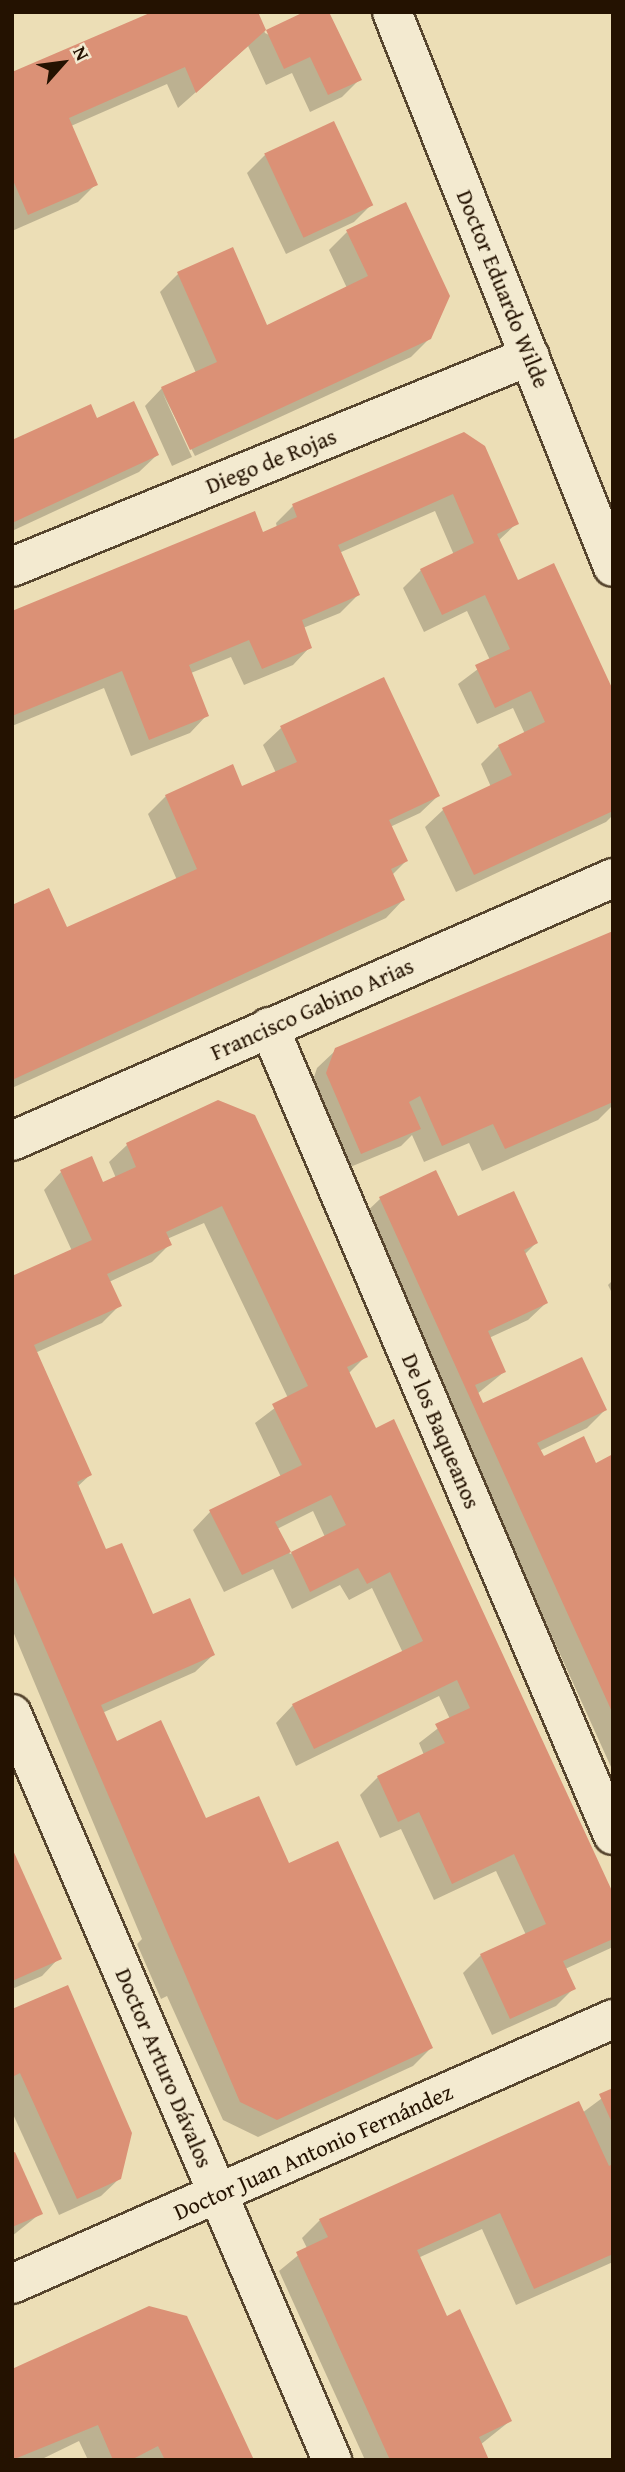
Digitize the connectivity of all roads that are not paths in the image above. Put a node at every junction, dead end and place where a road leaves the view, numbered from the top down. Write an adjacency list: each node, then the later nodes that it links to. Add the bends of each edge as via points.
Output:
1 (392, 12): 2 (street, Doctor Eduardo Wilde)
2 (530, 356): 3 (street, Diego de Rojas); 4 (street, Doctor Eduardo Wilde)
3 (12, 567)
4 (613, 567)
5 (613, 878): 6 (street, Francisco Gabino Arias)
6 (269, 1027): 7 (street, Francisco Gabino Arias); 9 (street, De los Baqueanos)
7 (12, 1142)
8 (12, 1714): 11 (street, Doctor Arturo Dávalos)
9 (613, 1835)
10 (613, 2019): 11 (street, Doctor Juan Antonio Fernández)
11 (218, 2194): 12 (street, Doctor Juan Antonio Fernández); 13 (street, Doctor Arturo Dávalos)
12 (12, 2284)
13 (332, 2460)

